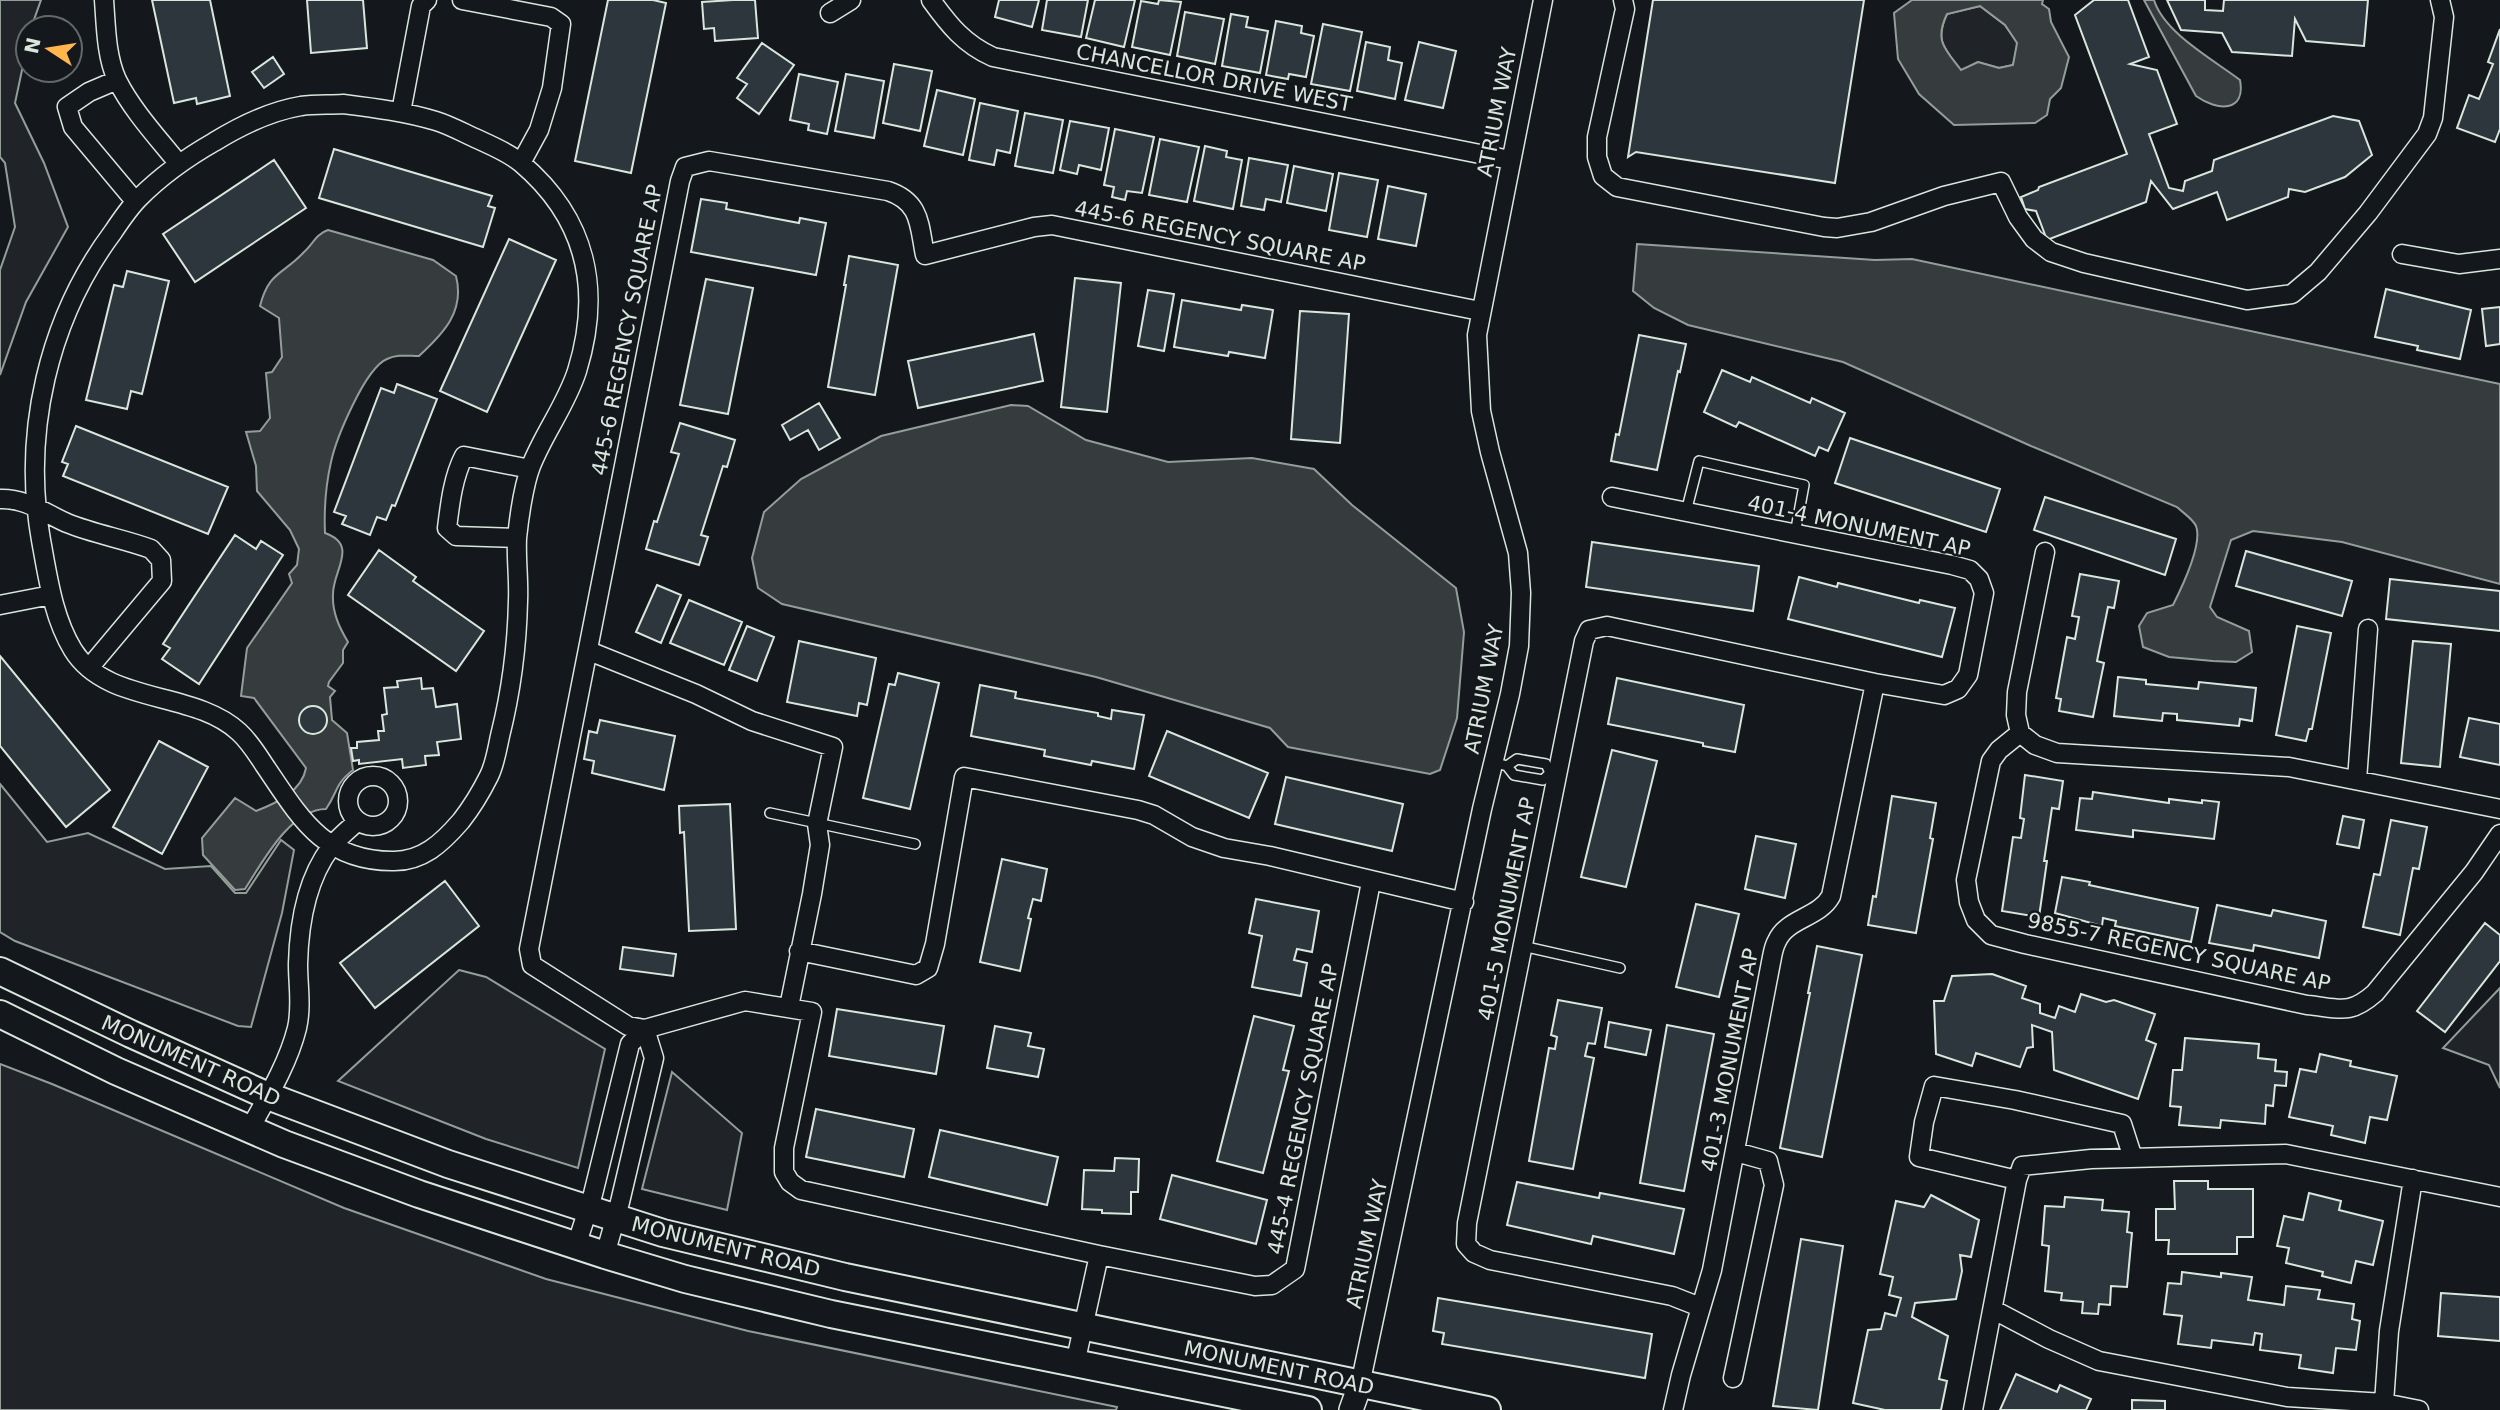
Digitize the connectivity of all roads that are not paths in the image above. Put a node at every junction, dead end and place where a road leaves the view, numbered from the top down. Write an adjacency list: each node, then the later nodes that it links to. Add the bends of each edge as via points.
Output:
1 (104, 0): 10 (street, via 109,55)
2 (427, 0): 11 (street, via 421,6)
3 (461, 0): 14 (street, via 551,17 561,24 552,88 539,130)
4 (851, 0): 9 (street)
5 (931, 0): 12 (street, CHANCELLOR DRIVE WEST, via 960,38 993,57)
6 (1543, 0): 12 (street, ATRIUM WAY)
7 (1623, 0): 8 (street, via 1625,9 1597,137 1597,157 1604,176 1618,187 1837,228 2001,182 2018,217 2050,252 2247,300 2292,294 2318,272 2427,134 2433,118 2444,17)
8 (2440, 0)
9 (830, 13)
10 (117, 80): 13 (street); 15 (street, via 67,107 74,127)
11 (401, 112): 13 (street, via 343,104 301,106 246,125); 14 (street, via 442,123)
12 (1510, 160): 18 (street, ATRIUM WAY)
13 (178, 163): 15 (street)
14 (521, 163): 19 (street, via 557,202 576,233 590,299 588,332 576,376)
15 (135, 201): 22 (street, via 76,290 51,354 36,442)
16 (2402, 254): 17 (street, via 2459,264)
17 (2500, 258)
18 (1480, 311): 30 (street, 445-6 REGENCY SQUARE AP, via 1052,225 925,255 915,208 903,196 709,161 685,167); 34 (street, ATRIUM WAY, via 1477,366 1481,411 1518,552 1521,593 1520,646)
19 (530, 469): 25 (street); 25 (street, via 464,456 448,516 447,528 456,536)
20 (1612, 497): 23 (street, 401-4 MONUMENT AP)
21 (0, 499): 22 (street)
22 (35, 506): 27 (street); 31 (street, via 67,523 151,549 161,560 162,581)
23 (1686, 512): 24 (street, 401-4 MONUMENT AP); 24 (lane, via 1699,461 1804,485)
24 (1795, 534): 32 (street, 401-4 MONUMENT AP, via 1952,565 1970,570 1979,579 1984,593 1975,646 1968,675 1958,689 1944,695)
25 (517, 538): 43 (street, via 515,659 492,771 473,805 448,837 423,856 396,862 361,858)
26 (2045, 552): 33 (street, via 2017,692)
27 (51, 595): 28 (street); 31 (street, via 75,653)
28 (0, 605)
29 (2368, 629): 36 (street)
30 (589, 651): 40 (street, via 752,721 833,747); 52 (street, 445-6 REGENCY SQUARE AP, via 529,949 532,965 556,982 628,1026)
31 (89, 668): 43 (street, via 121,687 222,718 244,736 304,823)
32 (1875, 683): 35 (street, 401-5 MONUMENT AP, via 1607,626 1589,630); 57 (street, 401-3 MONUMENT AP, via 1831,896 1826,906 1790,926 1777,939)
33 (2020, 733): 36 (street, via 2035,746 2057,753 2289,767); 41 (street, 9855-7 REGENCY SQUARE AP, via 1991,761 1966,880 1976,920 1991,935 2294,1002 2359,1007 2375,993)
34 (1500, 764): 35 (lane, via 1514,775 1543,780); 35 (lane, via 1517,759 1537,762 1546,764); 45 (street, ATRIUM WAY)
35 (1553, 774): 46 (street, 401-5 MONUMENT AP)
36 (2357, 779): 37 (street)
37 (2500, 809)
38 (770, 813): 40 (lane)
39 (358, 821): 43 (street)
40 (817, 824): 42 (lane); 47 (street, via 820,845)
41 (2500, 834)
42 (915, 844)
43 (331, 847): 53 (street, via 299,928 297,1028)
44 (1371, 881): 45 (street); 47 (street, via 1224,848 1138,810 964,777 928,968 916,975); 66 (street, 445-4 REGENCY SQUARE AP, via 1294,1269 1272,1285 1255,1286)
45 (1464, 902): 72 (street, ATRIUM WAY)
46 (1522, 946): 48 (lane); 67 (street, 401-5 MONUMENT AP, via 1466,1244 1490,1261 1672,1296)
47 (799, 951): 50 (street)
48 (1620, 968)
49 (0, 971): 53 (main road, MONUMENT ROAD)
50 (789, 1007): 52 (street, via 745,1001); 66 (street, 445-4 REGENCY SQUARE AP, via 812,1012 784,1148 783,1172 790,1182 801,1190)
51 (0, 1014): 56 (main road, MONUMENT ROAD)
52 (645, 1029): 54 (street, via 630,1044); 55 (street, via 654,1058)
53 (268, 1096): 56 (street); 62 (main road, MONUMENT ROAD, via 448,1164)
54 (611, 1119): 55 (street); 62 (street)
55 (638, 1126): 63 (street)
56 (249, 1130): 64 (main road, MONUMENT ROAD, via 369,1177)
57 (1736, 1153): 67 (street, 401-3 MONUMENT AP); 71 (street, via 1768,1161 1774,1185)
58 (2133, 1158): 59 (street, via 2022,1166); 59 (street, via 2122,1124 1934,1086 1919,1157); 60 (street, via 2286,1154)
59 (2017, 1180): 68 (street)
60 (2413, 1180): 61 (street); 73 (street, via 2389,1331)
61 (2500, 1197)
62 (588, 1210): 63 (main road, MONUMENT ROAD); 64 (street)
63 (615, 1218): 65 (street); 69 (main road, MONUMENT ROAD, via 769,1260)
64 (576, 1246): 65 (main road, MONUMENT ROAD)
65 (605, 1255): 70 (main road, MONUMENT ROAD, via 831,1314)
66 (1099, 1255): 69 (street)
67 (1700, 1307): 77 (street, 401-3 MONUMENT AP)
68 (1994, 1310): 73 (street, via 2099,1361 2287,1397); 78 (street)
69 (1083, 1327): 70 (street); 72 (main road, MONUMENT ROAD)
70 (1075, 1364): 74 (main road, MONUMENT ROAD)
71 (1733, 1378)
72 (1360, 1385): 75 (street); 76 (main road, MONUMENT ROAD)
73 (2385, 1403): 79 (street)
74 (1308, 1410)
75 (1351, 1410)
76 (1486, 1410)
77 (1673, 1410)
78 (1973, 1410)
79 (2419, 1410)

